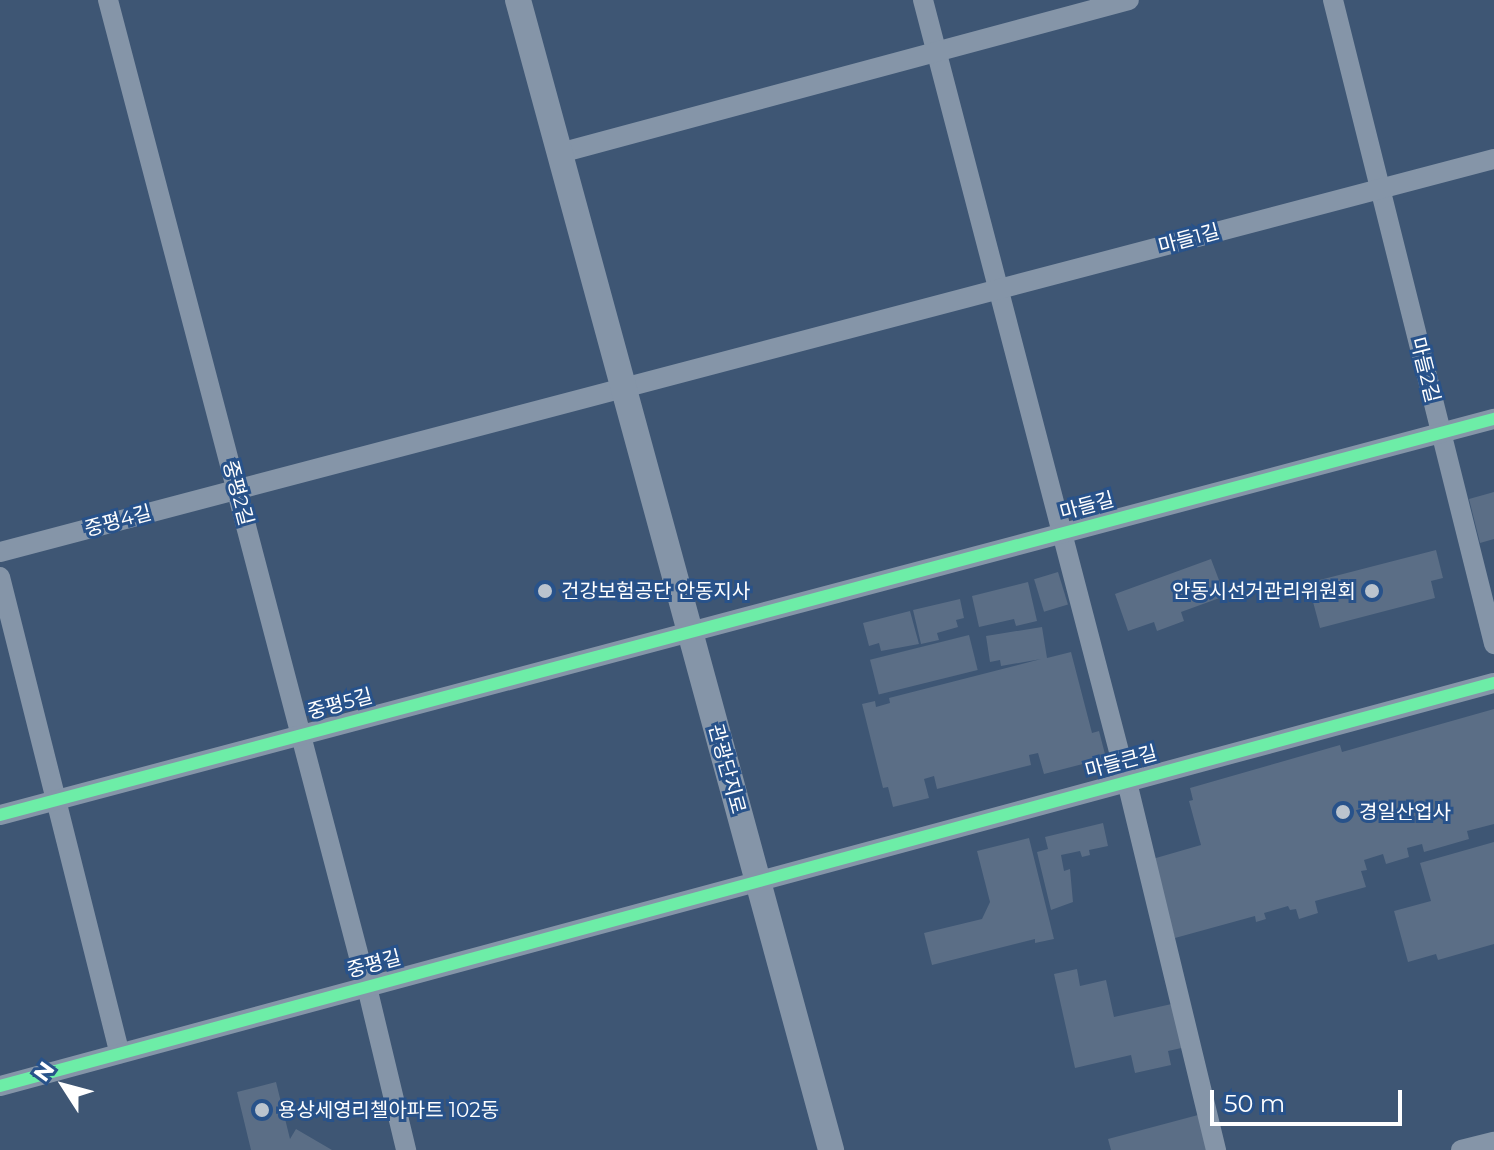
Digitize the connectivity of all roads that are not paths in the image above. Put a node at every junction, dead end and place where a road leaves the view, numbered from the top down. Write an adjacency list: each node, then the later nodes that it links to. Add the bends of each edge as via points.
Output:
1 (108, 0): 14 (street, 중평2길)
2 (518, 0): 7 (street, 관광단지로)
3 (923, 0): 6 (street)
4 (1129, 0): 6 (street)
5 (1333, 0): 9 (street, 마들2길)
6 (936, 52): 7 (street); 10 (street)
7 (560, 153): 11 (street, 관광단지로)
8 (1494, 159): 9 (street)
9 (1380, 189): 10 (street, 마들1길); 13 (street, 마들2길)
10 (998, 290): 11 (street, 마들1길); 15 (street)
11 (624, 388): 14 (street, 중평4길); 18 (street, 관광단지로)
12 (1494, 419): 13 (street, 마들길)
13 (1441, 433): 15 (street, 마들길); 19 (street, 마들2길)
14 (237, 490): 16 (street, 중평4길); 21 (street, 중평2길)
15 (1061, 534): 18 (street, 마들길); 22 (street)
16 (0, 552)
17 (0, 577): 23 (street)
18 (690, 632): 21 (street, 중평5길); 25 (street, 관광단지로)
19 (1494, 644)
20 (1494, 683): 22 (street, 마들큰길)
21 (301, 735): 23 (street, 중평5길); 26 (street, 중평2길)
22 (1127, 782): 25 (street, 마들큰길); 32 (street)
23 (56, 800): 24 (street, 중평5길); 27 (street)
24 (0, 815)
25 (758, 881): 26 (street, 중평길); 31 (street, 관광단지로)
26 (367, 987): 27 (street, 중평길); 30 (street, 중평길)
27 (120, 1053): 28 (street, 중평길)
28 (0, 1086)
29 (1494, 1142): 33 (street)
30 (406, 1150)
31 (831, 1150)
32 (1216, 1150)
33 (1461, 1150)

